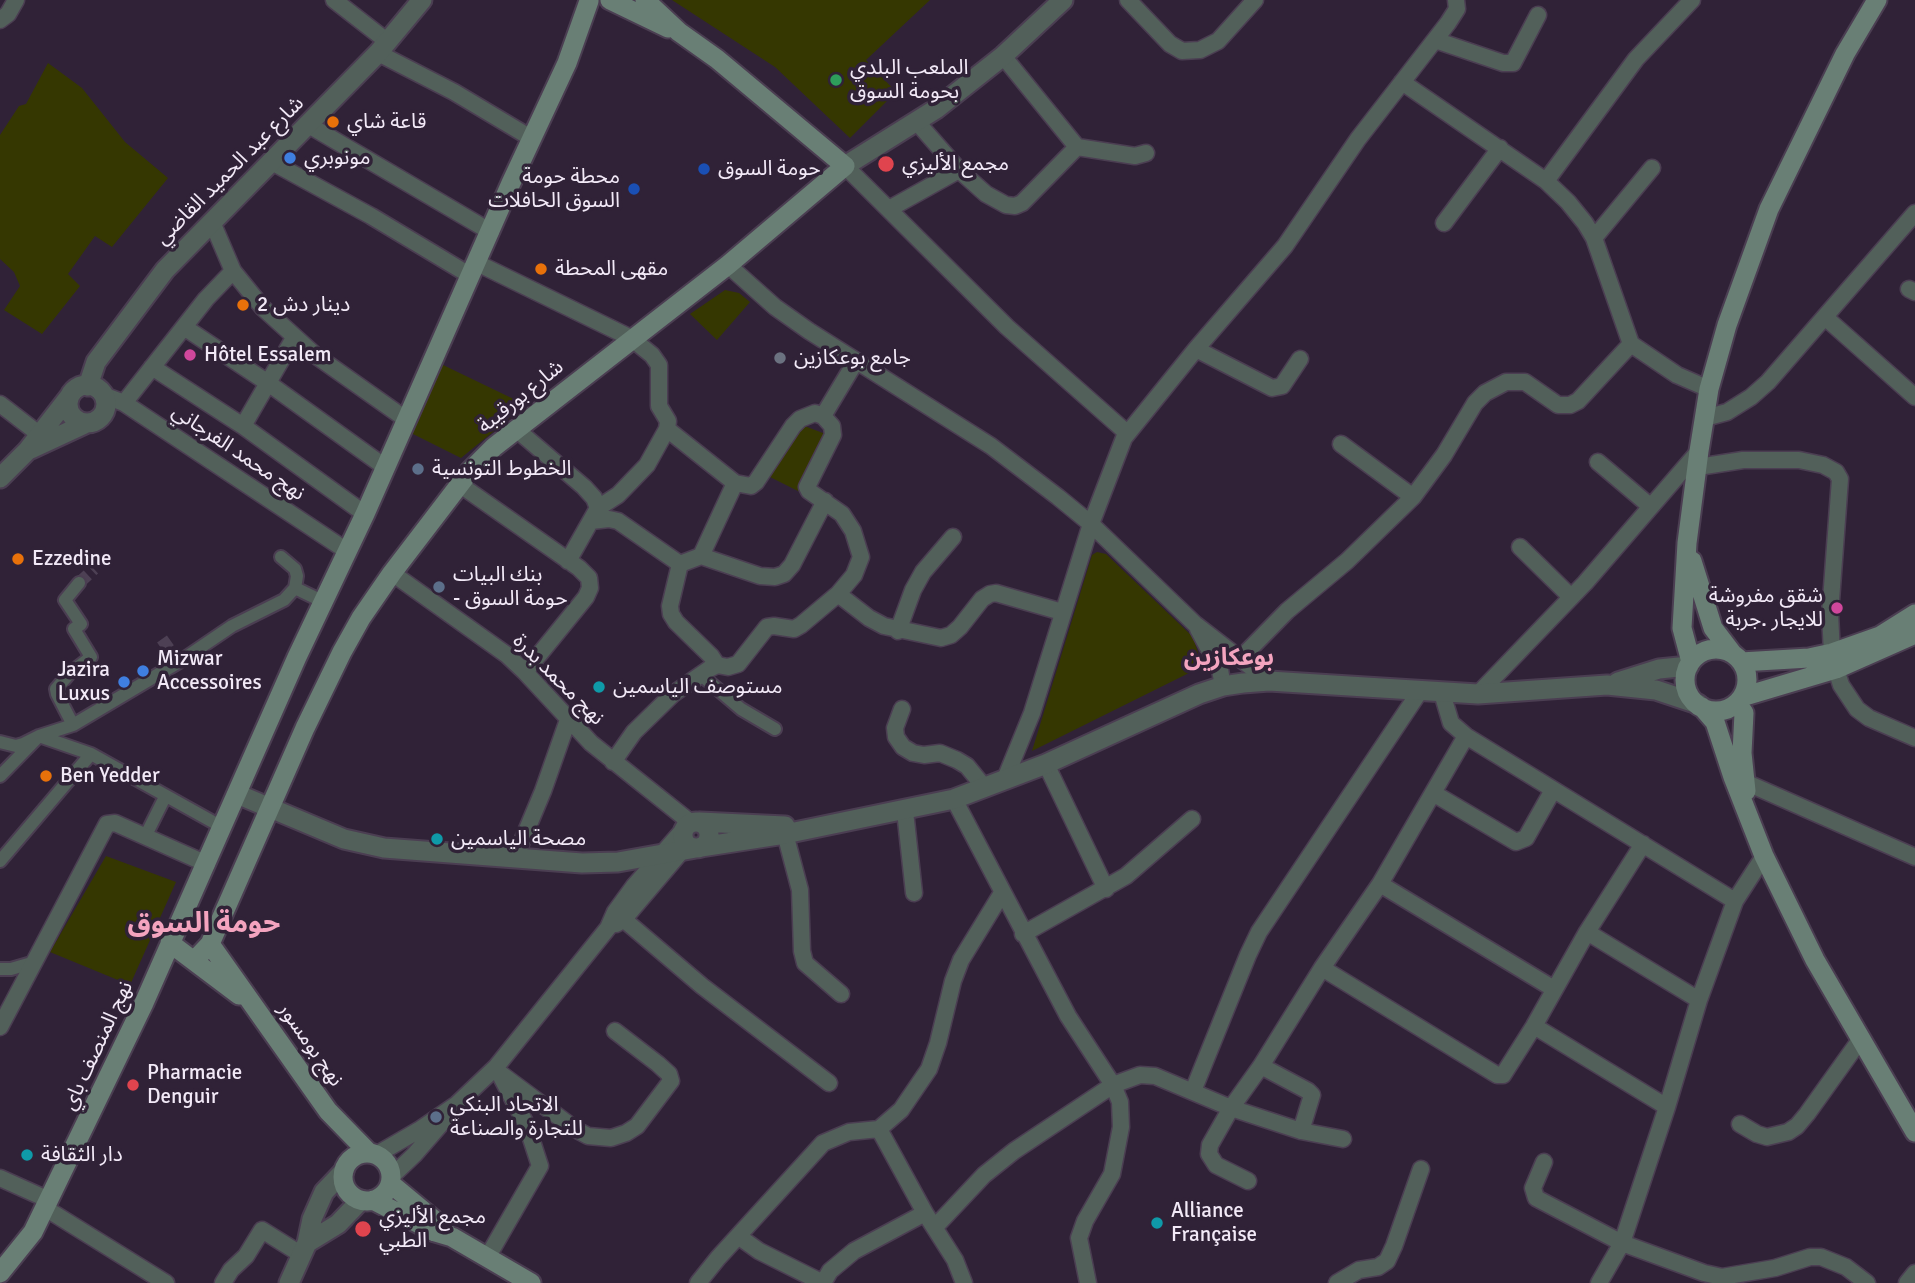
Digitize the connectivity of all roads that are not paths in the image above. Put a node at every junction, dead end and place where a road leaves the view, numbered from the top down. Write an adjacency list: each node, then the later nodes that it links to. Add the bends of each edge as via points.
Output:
1 (16, 0): 15 (street, via 9,15)
2 (334, 0): 18 (street)
3 (422, 0): 18 (street, شارع عبد الحميد القاضي)
4 (588, 0): 5 (main road); 23 (main road, via 567,63)
5 (601, 0)
6 (610, 0): 16 (main road)
7 (645, 0): 16 (main road)
8 (1063, 0): 19 (street)
9 (1128, 0): 10 (street, via 1182,51 1200,50 1218,41)
10 (1255, 0)
11 (1456, 0): 17 (street, via 1457,9)
12 (1692, 0): 31 (street, via 1636,60)
13 (1877, 0): 51 (main road, via 1845,54 1769,209)
14 (1538, 15): 17 (street, via 1513,62 1503,63)
15 (0, 20)
16 (679, 32): 28 (main road)
17 (1435, 40): 20 (street)
18 (383, 48): 22 (street, شارع عبد الحميد القاضي); 23 (street)
19 (1003, 56): 21 (street); 24 (street)
20 (1402, 82): 25 (street); 46 (street, via 1285,246)
21 (916, 121): 28 (street); 30 (street)
22 (307, 124): 27 (street, شارع عبد الحميد القاضي); 36 (street)
23 (531, 138): 36 (main road)
24 (1077, 148): 26 (street, via 1135,156); 30 (street, via 1015,206 986,194)
25 (1500, 148): 31 (street); 35 (street)
26 (1146, 153)
27 (270, 162): 34 (street, شارع عبد الحميد القاضي); 39 (street)
28 (845, 166): 32 (street); 38 (main road, شارع بورقيبة)
29 (1652, 168): 37 (street)
30 (959, 170): 32 (street)
31 (1546, 181): 37 (street)
32 (890, 209): 64 (street, via 1007,327)
33 (1915, 214): 41 (street)
34 (212, 222): 40 (street); 52 (street, شارع عبد الحميد القاضي, via 164,270 96,362)
35 (1444, 223)
36 (491, 232): 39 (main road)
37 (1594, 238): 45 (street)
38 (728, 265): 44 (main road, شارع بورقيبة); 48 (street, via 775,307)
39 (474, 270): 44 (street); 59 (main road)
40 (233, 271): 42 (street); 43 (street)
41 (1826, 318): 54 (street); 58 (street, via 1751,397 1727,412)
42 (184, 327): 49 (street); 50 (street)
43 (294, 338): 50 (street); 59 (street)
44 (631, 338): 62 (main road, شارع بورقيبة); 63 (street, via 659,365 659,406)
45 (1631, 344): 51 (street, via 1676,375); 73 (street, via 1570,405 1558,405 1525,382 1506,382 1485,393)
46 (1196, 349): 47 (street, via 1272,388 1282,386); 64 (street)
47 (1300, 359)
48 (856, 361): 57 (street); 78 (street, via 991,446)
49 (152, 367): 55 (street); 61 (street)
50 (268, 383): 61 (street); 69 (street)
51 (1709, 389): 58 (main road)
52 (95, 390): 53 (street, via 79,387); 55 (street, نهج محمد الفرجاني); 60 (street, via 106,405 103,415)
53 (69, 397): 60 (street, via 69,412); 65 (street)
54 (1915, 397)
55 (124, 403): 82 (street, نهج محمد الفرجاني)
56 (0, 404): 65 (street)
57 (823, 416): 71 (street, via 815,413 800,419 756,482 751,486); 74 (street, via 833,435 807,487)
58 (1705, 418): 67 (main road)
59 (407, 421): 69 (main road)
60 (87, 423): 65 (street)
61 (243, 426): 76 (street)
62 (516, 429): 72 (main road, شارع بورقيبة); 77 (street, via 594,498)
63 (667, 429): 71 (street); 77 (street, via 647,465)
64 (1127, 433): 78 (street)
65 (44, 437): 70 (street)
66 (1341, 444): 73 (street)
67 (1698, 459): 75 (street); 80 (main road); 100 (street, via 1799,460 1823,464 1836,472 1840,479 1830,614)
68 (1598, 462): 75 (street)
69 (385, 467): 76 (main road)
70 (0, 478)
71 (736, 483): 84 (street)
72 (459, 484): 85 (street); 87 (main road, شارع بورقيبة)
73 (1413, 497): 98 (street)
74 (825, 501): 84 (street, via 784,574 760,576); 90 (street, via 842,514 853,531 860,557 854,575)
75 (1650, 506): 91 (street)
76 (365, 514): 82 (main road)
77 (594, 515): 85 (street); 86 (street, via 622,523)
78 (1091, 524): 93 (street); 95 (street)
79 (953, 537): 96 (street, via 923,572)
80 (1687, 543): 99 (main road, via 1713,628); 101 (main road, via 1682,628)
81 (1520, 547): 91 (street)
82 (347, 551): 92 (main road)
83 (281, 556): 89 (street, via 295,569)
84 (701, 556): 86 (street)
85 (568, 561): 103 (street, via 589,578 590,588)
86 (680, 564): 102 (street, via 671,614)
87 (392, 573): 103 (street, نهج محمد بدرة); 133 (main road, شارع بورقيبة, via 342,652)
88 (79, 583): 115 (street, via 65,600 80,624 74,629 91,657 57,689)
89 (295, 588): 92 (street); 115 (street, via 285,600 176,659)
90 (838, 594): 96 (street, via 869,618); 102 (street, via 794,629 767,627 738,664)
91 (1571, 597): 110 (street)
92 (324, 602): 130 (main road)
93 (1062, 612): 96 (street, via 996,593 982,599 951,635 941,638); 125 (street, via 1032,713)
94 (1915, 614): 100 (main road)
95 (1195, 624): 98 (street); 107 (street, via 1220,670)
96 (898, 631)
97 (1915, 634): 100 (main road)
98 (1241, 658): 105 (street)
99 (1737, 658): 100 (main road); 101 (main road, via 1714,649); 111 (main road, via 1747,686)
100 (1834, 661): 111 (main road); 119 (street, via 1857,709)
101 (1690, 664): 106 (street); 112 (main road, via 1686,687)
102 (718, 665): 104 (street)
103 (525, 672): 114 (street, نهج محمد بدرة)
104 (701, 675): 116 (street, via 741,709); 122 (street, via 673,694 634,732)
105 (1269, 681): 107 (street); 108 (street)
106 (1607, 685): 110 (street); 112 (street, via 1656,690)
107 (1223, 686): 123 (street)
108 (1420, 691): 109 (street); 173 (street, via 1259,932)
109 (1442, 693): 110 (street); 118 (street, via 1451,723)
110 (1478, 694)
111 (1740, 700): 112 (main road, via 1721,710); 126 (main road, via 1744,713)
112 (1700, 706): 126 (main road, via 1715,722)
113 (902, 709): 127 (street, via 895,728 903,747 957,760)
114 (568, 720): 122 (street, نهج محمد بدرة); 144 (street)
115 (73, 725): 117 (street)
116 (775, 729)
117 (39, 736): 120 (street, via 16,746); 121 (street); 124 (street)
118 (1466, 737): 128 (street); 129 (street)
119 (1915, 738)
120 (0, 743)
121 (91, 754): 131 (street); 145 (street)
122 (613, 762): 139 (street, نهج محمد بدرة)
123 (1046, 764): 125 (street); 148 (street)
124 (0, 776)
125 (1005, 779): 127 (street)
126 (1739, 779): 142 (main road); 143 (street)
127 (985, 788): 132 (street)
128 (1553, 790): 129 (street, via 1526,838 1516,842); 140 (street)
129 (1433, 793): 147 (street)
130 (237, 794): 133 (street); 136 (main road)
131 (165, 797): 136 (street); 138 (street)
132 (954, 799): 134 (street); 149 (street)
133 (271, 809): 144 (street, via 344,839 384,848); 156 (main road, شارع بورقيبة)
134 (905, 811): 137 (street); 150 (street)
135 (1192, 818): 148 (street)
136 (222, 827): 146 (main road)
137 (784, 830): 139 (street); 162 (street, via 800,890 805,963)
138 (145, 837): 146 (street); 158 (street, via 115,823 107,824)
139 (691, 838): 141 (street); 152 (street)
140 (1643, 844): 151 (street); 153 (street)
141 (660, 854): 144 (street, via 582,863); 152 (street)
142 (1764, 856): 151 (street); 168 (main road)
143 (1915, 857)
144 (515, 858)
145 (0, 861)
146 (207, 864): 155 (main road)
147 (1380, 884): 159 (street); 161 (street)
148 (1106, 889): 154 (street)
149 (1002, 893): 154 (street); 179 (street, via 961,960 929,1069 901,1110)
150 (914, 894)
151 (1735, 901): 163 (street)
152 (619, 916): 170 (street); 171 (street)
153 (1587, 932): 161 (street); 163 (street)
154 (1023, 934): 172 (street)
155 (170, 943): 157 (main road, نهج بومسور); 191 (main road, نهج المنصف باي)
156 (210, 944): 157 (main road, شارع بورقيبة); 164 (main road, نهج بومسور)
157 (194, 961): 164 (main road, نهج بومسور)
158 (36, 962): 160 (street); 166 (street)
159 (1322, 968): 165 (street, via 1497,1075 1506,1073); 169 (street)
160 (0, 969)
161 (1553, 989): 165 (street)
162 (841, 994)
163 (1699, 1000): 175 (street)
164 (255, 1006): 177 (main road, نهج بومسور)
165 (1534, 1026): 175 (street)
166 (0, 1027)
167 (615, 1031): 170 (street, via 658,1064 671,1081 637,1126 611,1138 587,1136 575,1129)
168 (1860, 1040): 178 (street, via 1807,1114 1788,1132 1767,1137); 181 (main road)
169 (1261, 1066): 176 (street); 180 (street, via 1312,1095)
170 (497, 1070): 174 (street); 198 (street, via 527,1126 540,1166)
171 (828, 1083)
172 (1113, 1085): 173 (street, via 1147,1075); 193 (street, via 1014,1151 984,1175); 209 (street, via 1122,1114 1117,1153 1112,1174 1079,1238)
173 (1193, 1091): 176 (street)
174 (457, 1104): 183 (street, via 419,1130); 188 (street)
175 (1667, 1107): 196 (street)
176 (1231, 1108): 180 (street); 189 (street, via 1209,1154 1216,1164)
177 (328, 1111): 183 (main road, نهج بومسور); 186 (main road, نهج بومسور)
178 (1740, 1124)
179 (879, 1129): 192 (street); 194 (street, via 849,1132 823,1143)
180 (1301, 1131): 182 (street)
181 (1915, 1132)
182 (1343, 1139)
183 (372, 1153): 186 (main road, via 351,1159); 188 (main road, نهج بومسور, via 390,1167)
184 (1544, 1162): 196 (street, via 1532,1188 1536,1198)
185 (1421, 1168): 210 (street, via 1387,1261)
186 (345, 1169): 190 (main road, نهج بومسور, via 347,1189); 197 (street, via 324,1192)
187 (0, 1178): 191 (street)
188 (391, 1180): 190 (main road, via 387,1191); 195 (main road, نهج بومسور)
189 (1248, 1181)
190 (367, 1200): 195 (main road, نهج بومسور); 197 (street)
191 (47, 1204): 199 (main road, نهج المنصف باي, via 33,1232); 202 (street)
192 (925, 1213): 193 (street); 207 (street, via 854,1251)
193 (935, 1227): 208 (street)
194 (738, 1236): 206 (street); 207 (street)
195 (452, 1237): 198 (main road, نهج بومسور)
196 (1622, 1243): 201 (street); 211 (street)
197 (304, 1249): 203 (street, via 262,1230); 204 (street)
198 (486, 1258): 205 (main road, نهج بومسور)
199 (0, 1273)
200 (1915, 1273): 213 (street)
201 (1730, 1280): 212 (street, via 1821,1257 1846,1267)
202 (166, 1283)
203 (223, 1283)
204 (289, 1283)
205 (531, 1283)
206 (698, 1283)
207 (823, 1283)
208 (964, 1283)
209 (1088, 1283)
210 (1337, 1283)
211 (1599, 1283)
212 (1867, 1283)
213 (1907, 1283)

